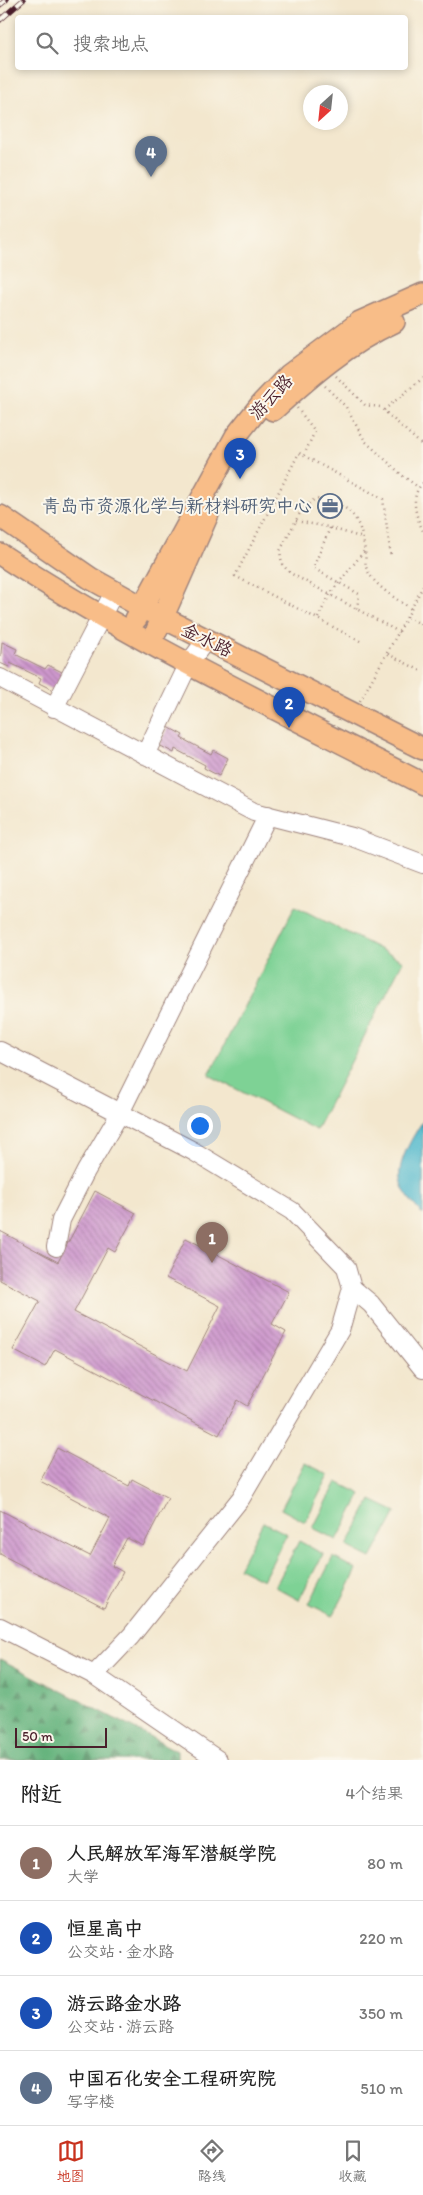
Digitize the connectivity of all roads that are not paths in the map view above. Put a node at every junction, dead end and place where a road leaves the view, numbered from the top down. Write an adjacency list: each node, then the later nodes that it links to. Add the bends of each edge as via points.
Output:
1 (423, 294): 6 (main road, 游云路, via 360,322 290,375 263,402 236,436)
2 (423, 309): 8 (main road, 游云路, via 374,331 320,370 269,414 248,439 203,524)
3 (0, 516): 5 (main road, 金水路)
4 (0, 554): 7 (main road, 金水路)
5 (114, 592): 6 (main road, 金水路); 7 (lane)
6 (142, 607): 8 (main road, 金水路); 9 (main road, 游云路)
7 (100, 616): 9 (main road, 金水路); 14 (lane)
8 (162, 618): 10 (main road, 金水路); 11 (main road, 游云路)
9 (129, 632): 11 (main road, 金水路)
10 (206, 640): 12 (lane); 15 (main road, 金水路)
11 (151, 644): 12 (main road, 金水路)
12 (190, 664): 16 (lane); 17 (main road, 金水路)
13 (0, 678): 14 (lane)
14 (54, 708): 16 (lane)
15 (423, 748)
16 (144, 755): 18 (lane, via 254,812)
17 (423, 784)
18 (268, 815): 19 (lane, via 352,837); 21 (lane)
19 (423, 864)
20 (0, 1051): 21 (lane)
21 (120, 1113): 22 (lane, via 61,1220); 23 (lane, via 194,1151 292,1211 346,1267)
22 (56, 1247)
23 (352, 1288): 24 (lane, via 371,1304); 26 (lane, via 340,1330 242,1498 131,1636)
24 (423, 1369)
25 (0, 1627): 26 (lane)
26 (94, 1676): 27 (lane)
27 (218, 1760)

